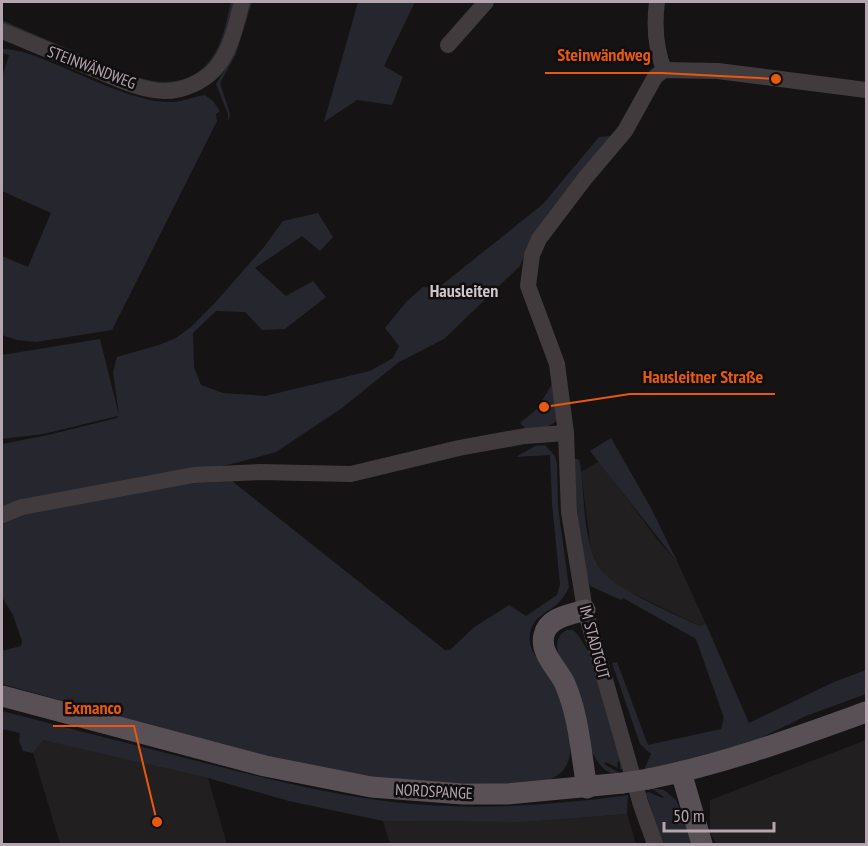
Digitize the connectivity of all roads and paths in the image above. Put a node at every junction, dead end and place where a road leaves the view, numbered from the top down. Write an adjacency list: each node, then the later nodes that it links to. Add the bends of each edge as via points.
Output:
1 (242, 2): 4 (street, STEINWÄNDWEG, via 229,47 215,69 197,83 176,90 145,88 118,79)
2 (486, 2): 5 (street)
3 (657, 2): 6 (street, via 655,34)
4 (2, 31)
5 (448, 45)
6 (664, 70): 7 (street, via 718,71); 8 (street, IM STADTGUT, via 655,77 624,131 539,239 532,255 528,286 557,364)
7 (867, 90)
8 (566, 433): 9 (street, via 455,449 351,474 259,472 194,476 22,507); 10 (street, IM STADTGUT, via 568,512)
9 (2, 515)
10 (585, 610): 14 (main road, via 555,620 548,627 543,645 569,692); 15 (street, IM STADTGUT)
11 (2, 696): 14 (main road, NORDSPANGE, via 336,782 463,794)
12 (867, 712): 13 (main road, NORDSPANGE, via 757,751)
13 (681, 772): 14 (main road, NORDSPANGE, bridge); 16 (main road)
14 (587, 788)
15 (655, 844)
16 (702, 844)

